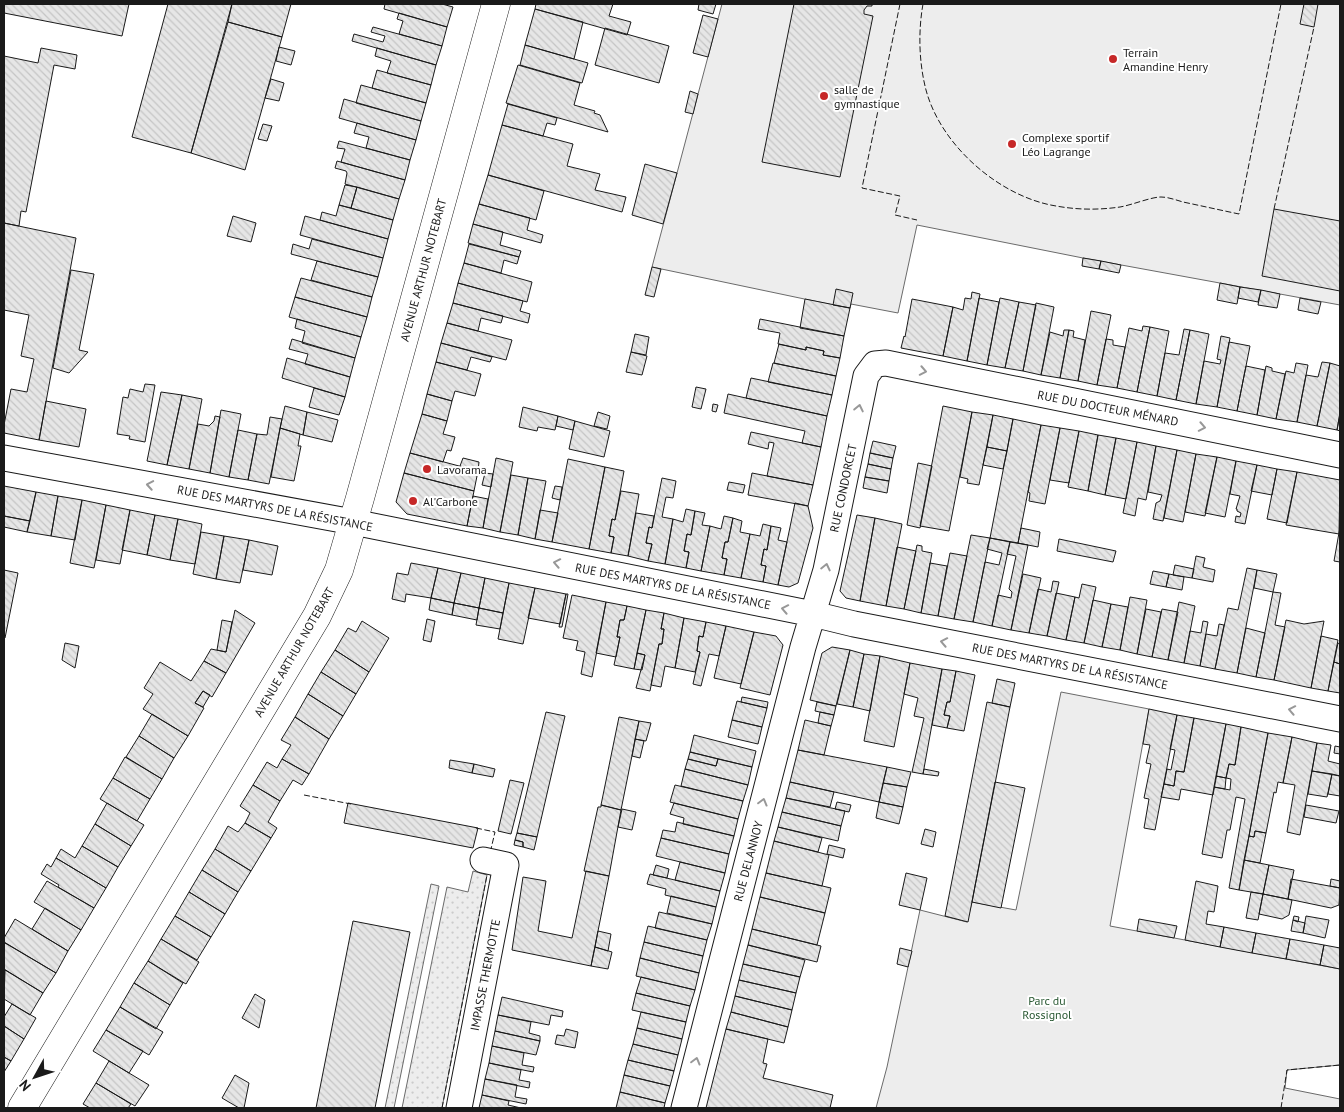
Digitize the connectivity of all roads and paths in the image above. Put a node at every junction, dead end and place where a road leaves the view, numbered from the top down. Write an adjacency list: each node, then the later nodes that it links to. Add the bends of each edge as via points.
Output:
1 (496, 4): 5 (street, AVENUE ARTHUR NOTEBART)
2 (875, 364): 3 (street, RUE DU DOCTEUR MÉNARD, one-way to 3, via 886,363); 6 (street, RUE CONDORCET, one-way to 2, via 826,570 866,376)
3 (1340, 455)
4 (4, 458): 5 (street, RUE DES MARTYRS DE LA RÉSISTANCE, one-way to 4)
5 (353, 522): 6 (street, RUE DES MARTYRS DE LA RÉSISTANCE, one-way to 5); 9 (street, AVENUE ARTHUR NOTEBART, via 337,577 317,616)
6 (813, 614): 7 (street, RUE DES MARTYRS DE LA RÉSISTANCE, one-way to 6); 11 (street, RUE DELANNOY, one-way to 6)
7 (1340, 719)
8 (483, 860): 10 (street, IMPASSE THERMOTTE, via 506,865)
9 (22, 1108)
10 (459, 1108)
11 (684, 1108)

